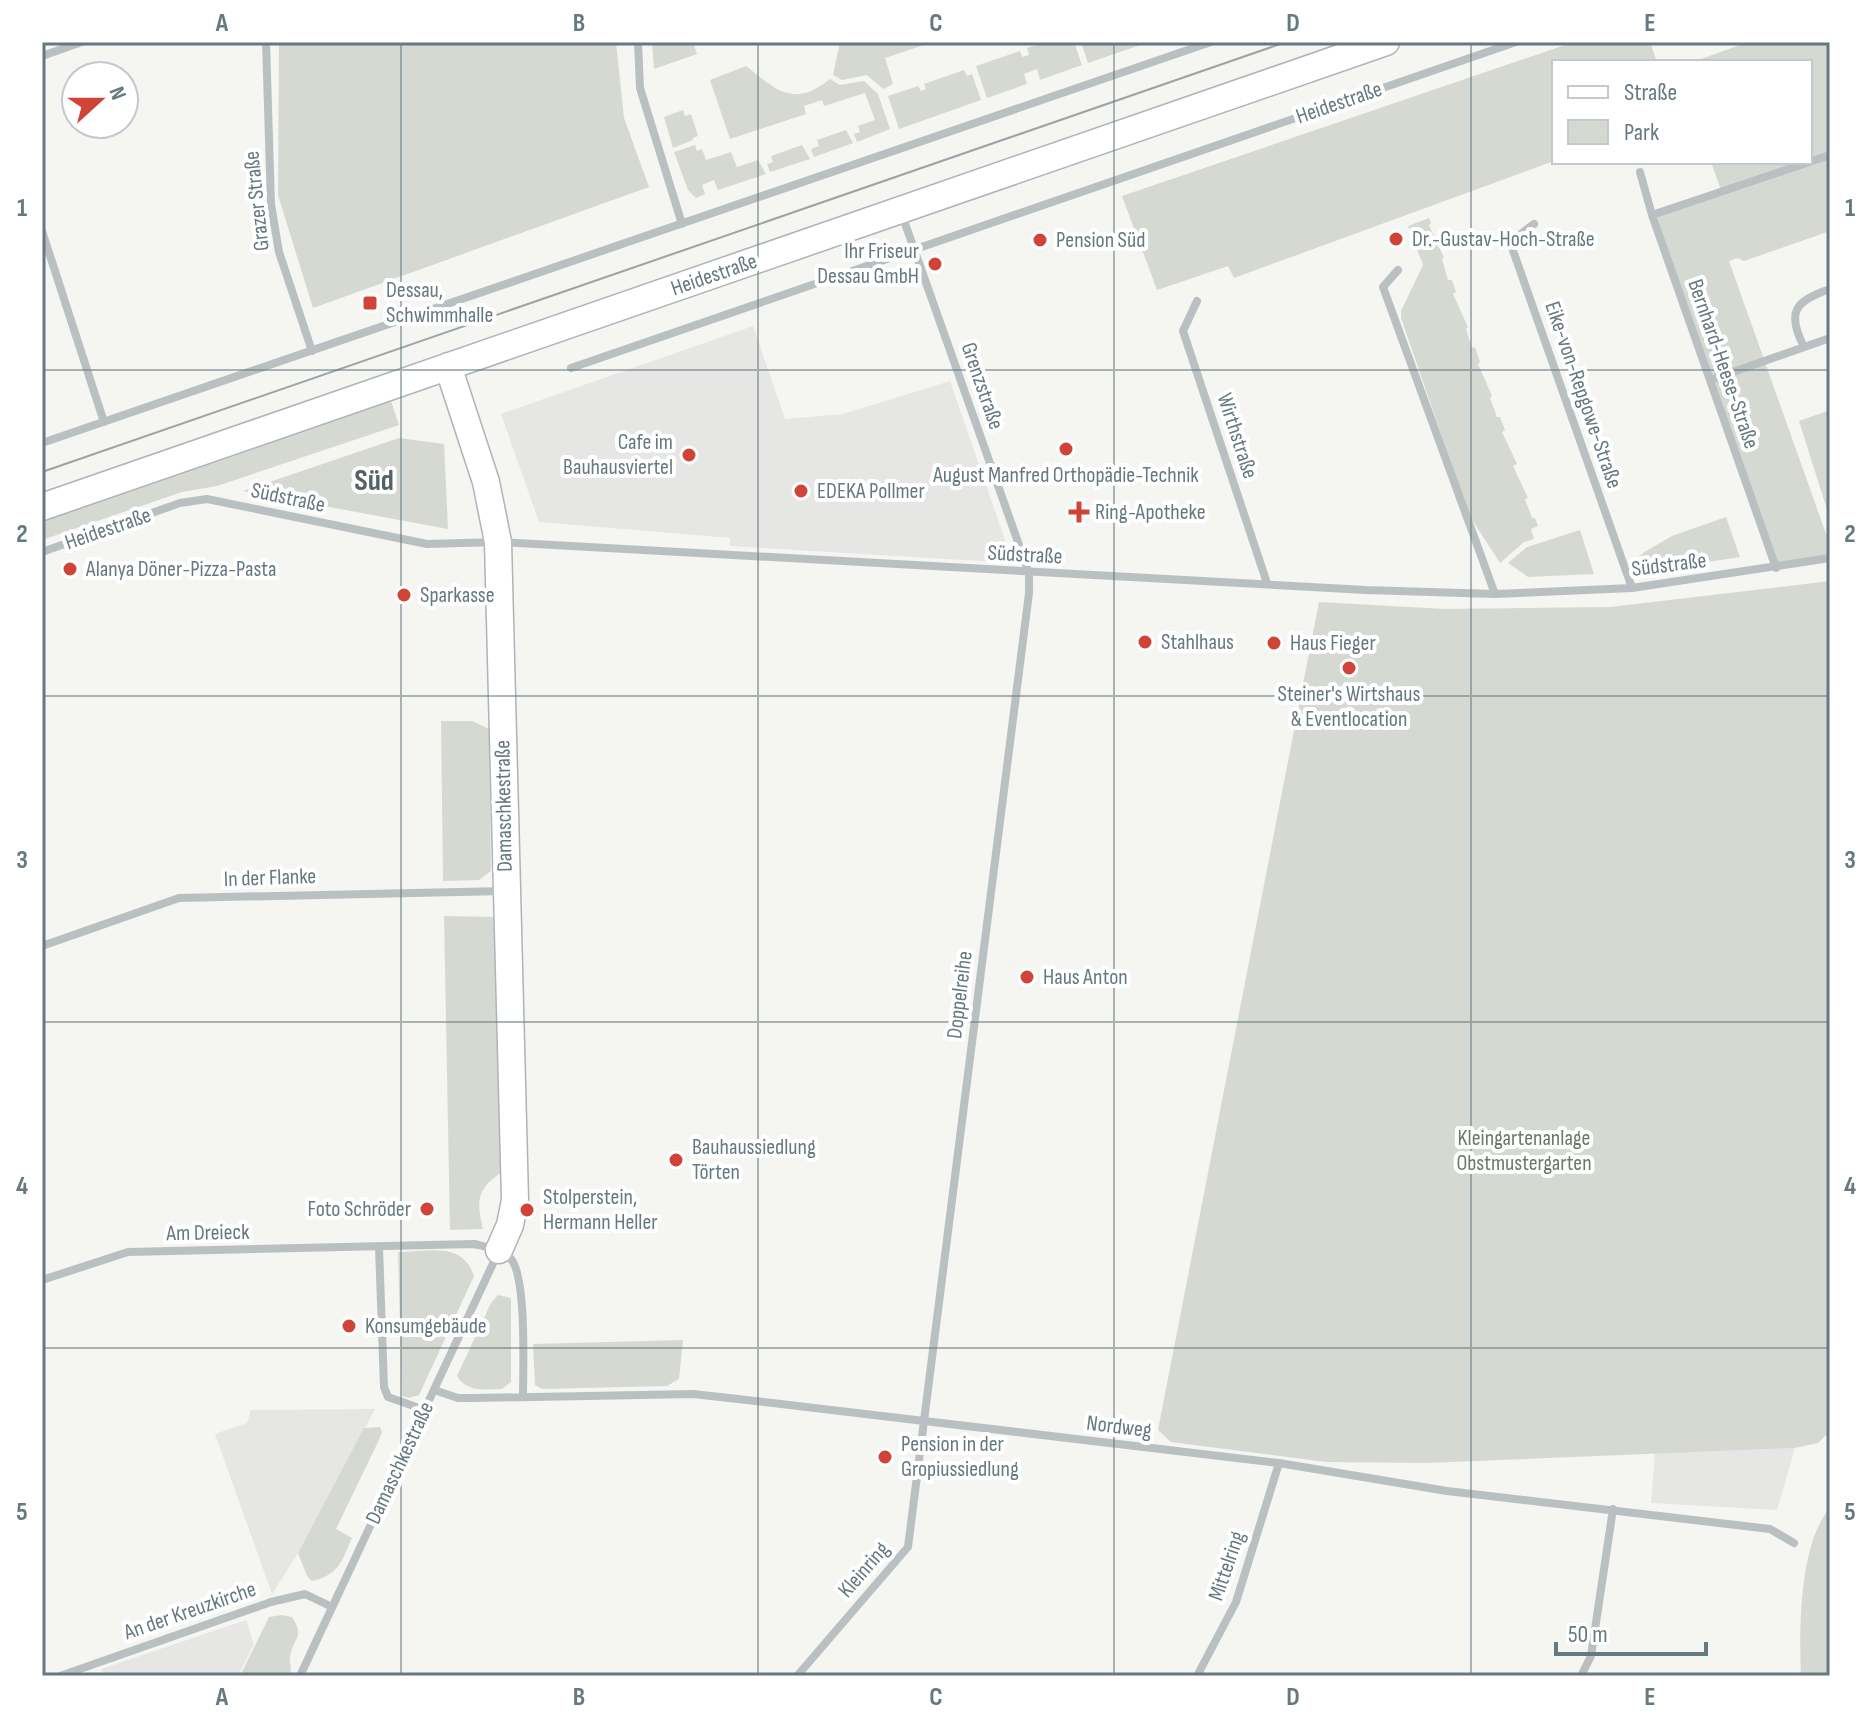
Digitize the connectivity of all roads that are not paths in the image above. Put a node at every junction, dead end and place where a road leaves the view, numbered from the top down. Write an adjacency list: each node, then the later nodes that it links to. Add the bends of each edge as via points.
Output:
1 (82, 42): 7 (street)
2 (266, 42): 21 (street, Grazer Straße, via 271,204 279,252)
3 (638, 42): 12 (street, via 640,88)
4 (1211, 42): 12 (street)
5 (1386, 42): 10 (street, Heidestraße)
6 (1516, 42): 15 (street, Heidestraße)
7 (42, 56)
8 (1803, 164): 11 (street)
9 (1640, 172): 11 (street, Bernhard-Heese-Straße)
10 (901, 211): 15 (street, Grenzstraße); 22 (street, Heidestraße)
11 (1652, 215): 24 (street, Bernhard-Heese-Straße)
12 (682, 224): 21 (street)
13 (1534, 224): 35 (street, Eike-von-Repgowe-Straße, via 1510,242)
14 (42, 231): 25 (street)
15 (915, 250): 23 (street, Heidestraße); 33 (street, Grenzstraße)
16 (1398, 270): 36 (street, via 1383,287)
17 (1830, 289): 20 (street, via 1798,305 1794,320)
18 (1197, 301): 34 (street, Wirthstraße, via 1183,331)
19 (1830, 338): 20 (street)
20 (1804, 347): 24 (street)
21 (312, 351): 25 (street)
22 (448, 366): 28 (street, Heidestraße); 29 (street, Damaschkestraße, via 486,482)
23 (571, 368)
24 (1710, 380): 32 (street, Bernhard-Heese-Straße)
25 (104, 422): 26 (street)
26 (42, 443)
27 (222, 502): 29 (street, Südstraße, via 427,544); 30 (street, Heidestraße, via 180,503)
28 (42, 507)
29 (498, 542): 33 (street, Südstraße); 37 (street, Damaschkestraße)
30 (42, 552)
31 (1830, 558): 32 (street, Südstraße)
32 (1776, 568): 35 (street, Südstraße)
33 (1029, 573): 34 (street, Südstraße); 45 (street, Doppelreihe)
34 (1267, 583): 36 (street, Südstraße)
35 (1632, 588): 36 (street, Südstraße)
36 (1495, 594)
37 (506, 891): 38 (street, In der Flanke, via 179,898); 40 (street, Damaschkestraße, via 515,1200)
38 (42, 946)
39 (379, 1247): 40 (street, Am Dreieck, via 474,1244); 41 (street, Am Dreieck, via 128,1252); 44 (street, via 384,1387 388,1397)
40 (499, 1250): 42 (street, Damaschkestraße); 43 (street, via 512,1259 519,1282)
41 (42, 1280)
42 (434, 1390): 43 (street, Nordweg, via 458,1398); 44 (street, Damaschkestraße)
43 (523, 1396): 45 (street, Nordweg, via 693,1394)
44 (425, 1410): 49 (street, Damaschkestraße)
45 (923, 1421): 46 (street, Nordweg); 52 (street, Kleinring, via 908,1547)
46 (1279, 1463): 47 (street, Nordweg, via 1447,1491); 53 (street, Mittelring, via 1236,1602)
47 (1613, 1509): 48 (street, Nordweg, via 1770,1529); 54 (street, via 1591,1656)
48 (1794, 1543)
49 (332, 1607): 50 (street, An der Kreuzkirche, via 305,1594 271,1602); 51 (street, Damaschkestraße)
50 (60, 1676)
51 (300, 1676)
52 (797, 1676)
53 (1197, 1676)
54 (1581, 1676)

